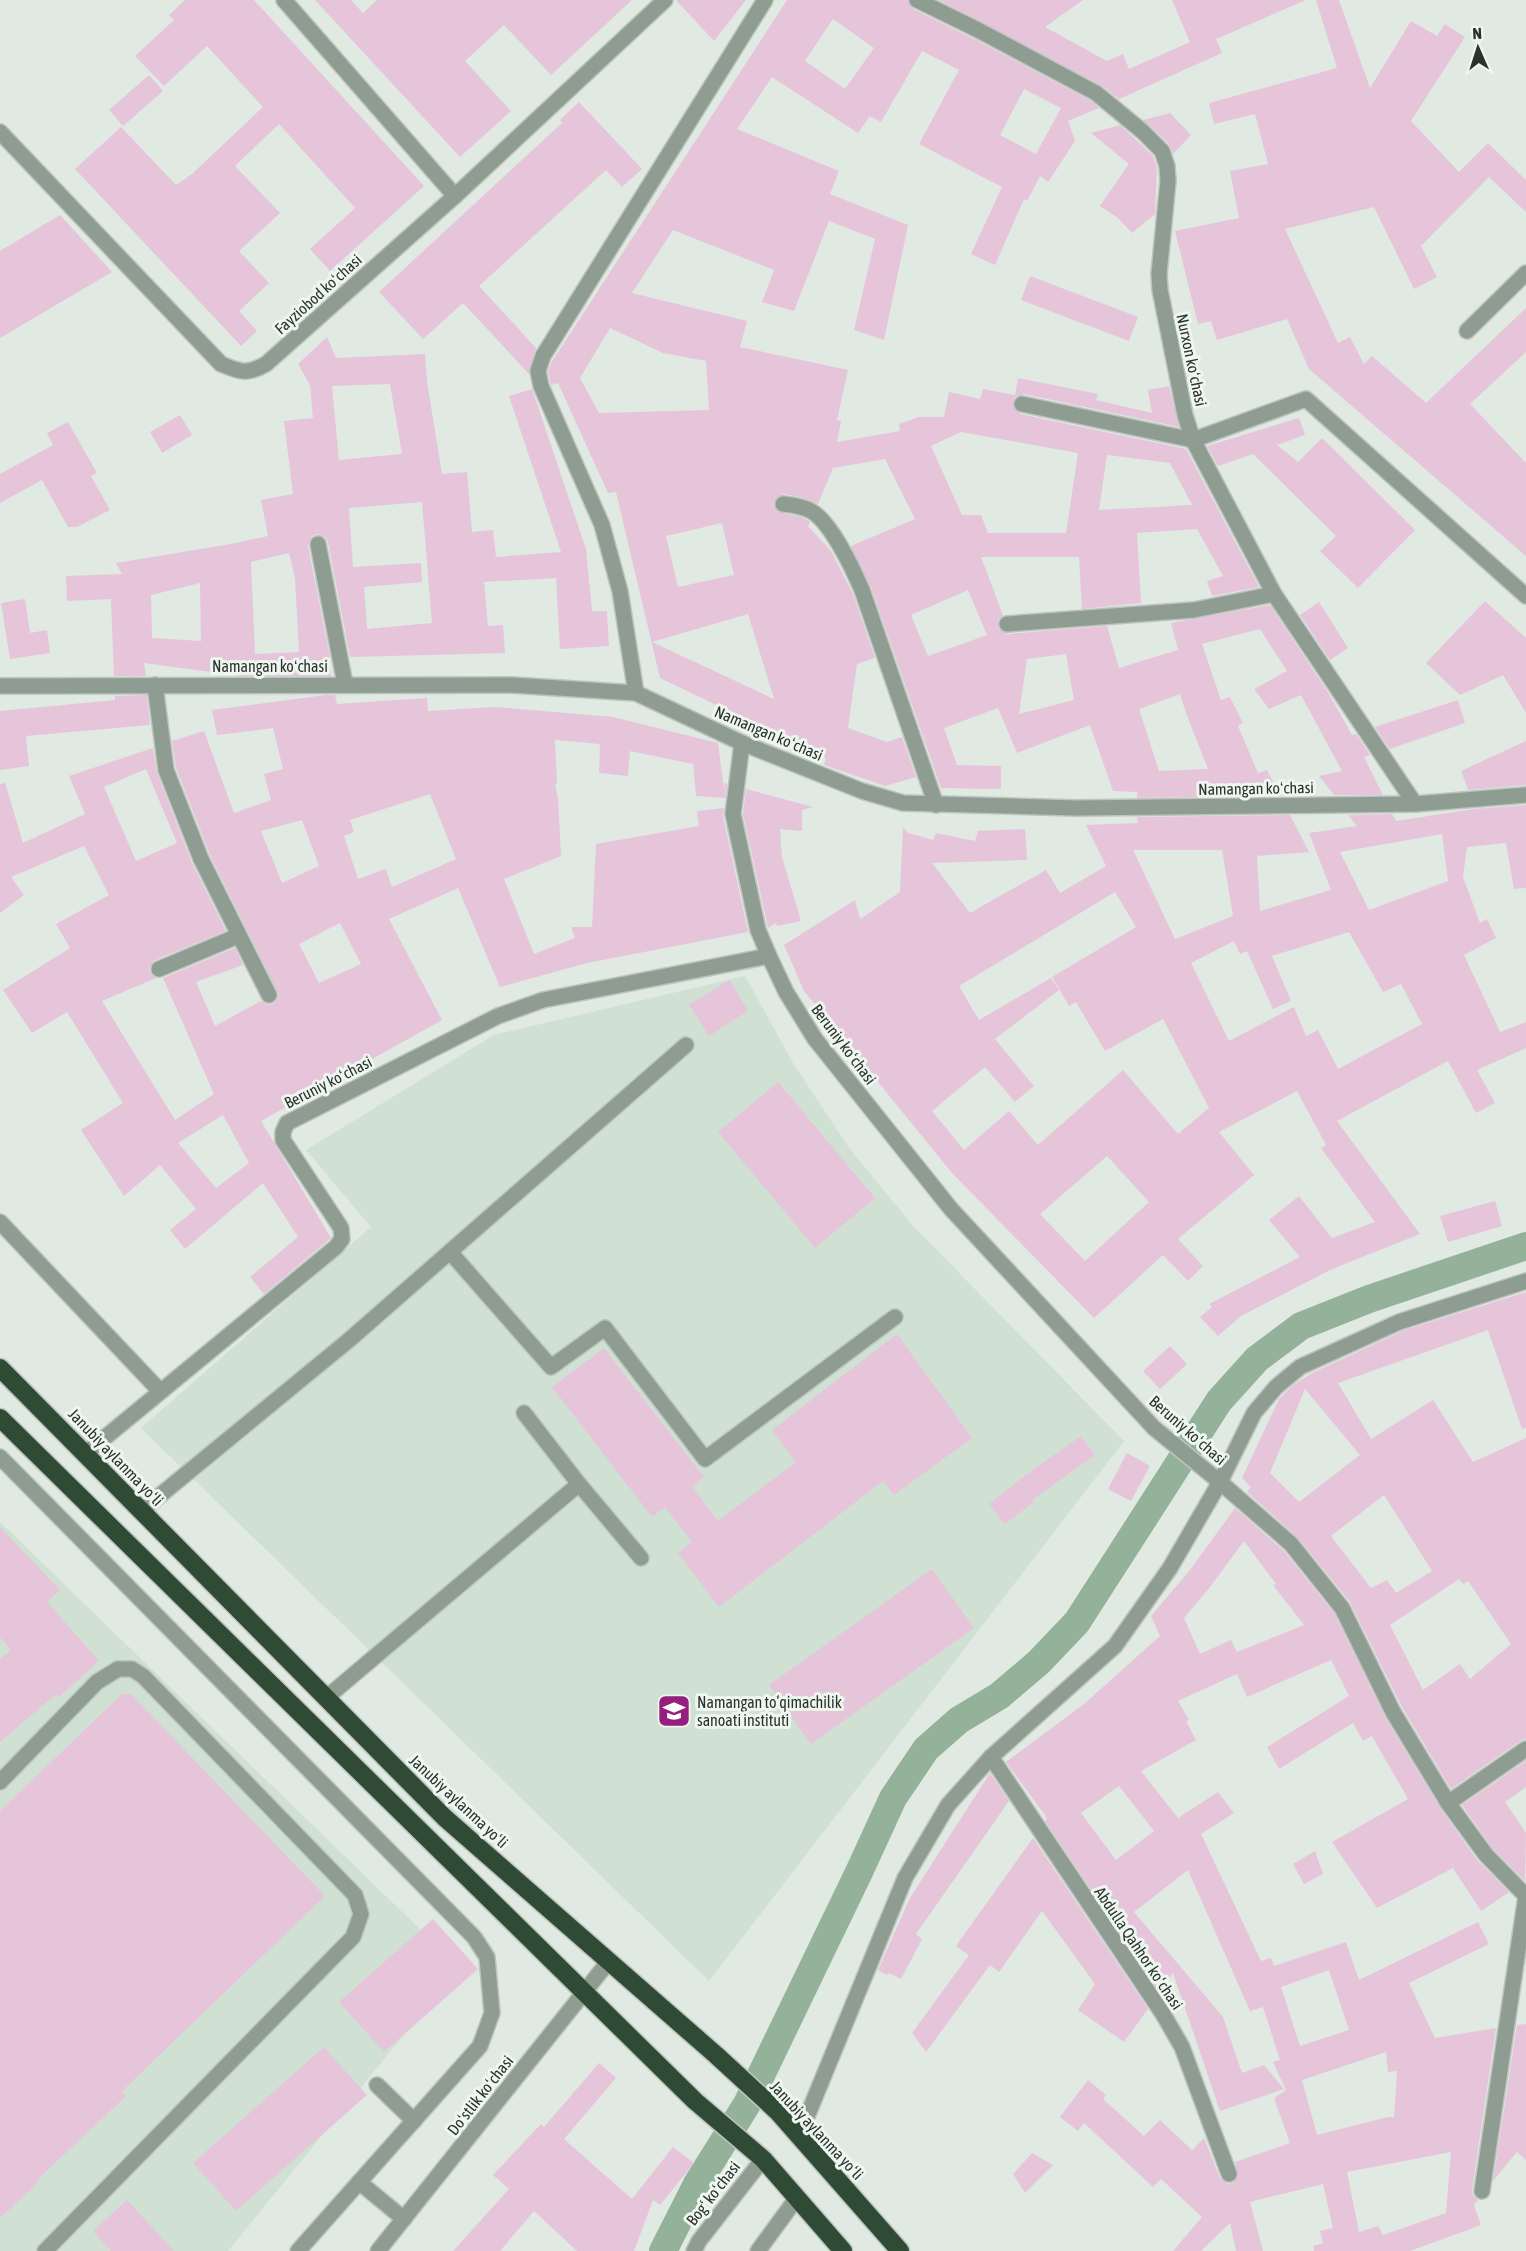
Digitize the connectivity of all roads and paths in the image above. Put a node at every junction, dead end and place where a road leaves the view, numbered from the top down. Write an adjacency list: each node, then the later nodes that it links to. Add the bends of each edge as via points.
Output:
1 (284, 0): 6 (street)
2 (665, 0): 6 (street, Fayziobod koʻchasi)
3 (765, 0): 19 (street, via 543,356 538,371 602,525 620,591)
4 (917, 0): 10 (street, Nurxon koʻchasi, via 1096,93 1162,151 1168,180 1160,290)
5 (0, 132): 6 (street, Fayziobod koʻchasi, via 221,364 241,372 266,364)
6 (455, 196)
7 (1526, 273): 8 (street)
8 (1467, 331)
9 (1022, 404): 10 (street)
10 (1193, 440): 13 (street, Nurxon koʻchasi); 14 (street, via 1306,399)
11 (783, 504): 23 (street, via 812,511 850,560)
12 (318, 544): 16 (street)
13 (1274, 594): 15 (street, via 1194,610); 22 (street, Nurxon koʻchasi)
14 (1526, 596)
15 (1008, 624)
16 (345, 684): 17 (street, Namangan koʻchasi); 19 (street, Namangan koʻchasi, via 512,685)
17 (155, 685): 18 (street, Namangan koʻchasi); 24 (street, via 166,770 201,859)
18 (0, 686)
19 (636, 693): 20 (street, Namangan koʻchasi)
20 (742, 743): 23 (street, Namangan koʻchasi, via 862,791 903,803); 25 (street, via 733,814 758,930)
21 (1526, 795): 22 (street, Namangan koʻchasi)
22 (1415, 804): 23 (street, Namangan koʻchasi, via 1076,808)
23 (936, 805)
24 (238, 936): 26 (street); 27 (street)
25 (769, 956): 34 (street, Beruniy koʻchasi, via 519,1007 287,1123 283,1140 341,1228 342,1239); 39 (street, Beruniy koʻchasi, via 815,1040 951,1209 1154,1428)
26 (159, 969)
27 (269, 995)
28 (686, 1045): 30 (street)
29 (0, 1222): 34 (street)
30 (450, 1252): 32 (street, via 551,1366 605,1328 705,1459); 41 (street)
31 (1526, 1281): 39 (street, via 1399,1322 1300,1367 1254,1413)
32 (895, 1317)
33 (0, 1368): 37 (highway, Janubiy aylanma yoʻli)
34 (160, 1391): 37 (street, Beruniy koʻchasi)
35 (524, 1413): 40 (street)
36 (0, 1418): 50 (highway)
37 (85, 1454): 41 (highway, Janubiy aylanma yoʻli)
38 (0, 1457): 52 (street, via 474,1937 487,1958 492,2013 480,2046)
39 (1220, 1482): 45 (street, via 1170,1569 1115,1646); 47 (street, Beruniy koʻchasi, via 1291,1544 1342,1608 1393,1712)
40 (579, 1484): 42 (street); 43 (street)
41 (141, 1511): 43 (highway, Janubiy aylanma yoʻli)
42 (642, 1558)
43 (326, 1698): 49 (highway, Janubiy aylanma yoʻli, via 445,1818)
44 (1526, 1749): 47 (street)
45 (991, 1757): 53 (street, via 948,1805 905,1878); 55 (street, Abdulla Qahhor koʻchasi, via 1163,2014 1182,2048)
46 (0, 1782): 60 (street, via 97,1682 118,1669 132,1669 356,1895 361,1914 353,1937)
47 (1448, 1803): 48 (street, Beruniy koʻchasi, via 1486,1855)
48 (1526, 1896): 57 (street)
49 (609, 1961): 50 (street, Doʻstlik koʻchasi); 53 (highway, Janubiy aylanma yoʻli, via 778,2112)
50 (585, 1992): 54 (highway, via 695,2101); 59 (street, Doʻstlik koʻchasi)
51 (377, 2085): 52 (street)
52 (414, 2121): 56 (street)
53 (799, 2136): 66 (highway, Janubiy aylanma yoʻli)
54 (763, 2159): 58 (highway); 63 (street, Bogʻ koʻchasi)
55 (1228, 2174)
56 (359, 2182): 59 (street); 61 (street)
57 (1482, 2191)
58 (796, 2199): 64 (street); 65 (highway)
59 (404, 2219): 62 (street, Doʻstlik koʻchasi)
60 (45, 2251)
61 (298, 2251)
62 (378, 2251)
63 (694, 2251)
64 (758, 2251)
65 (843, 2251)
66 (900, 2251)

